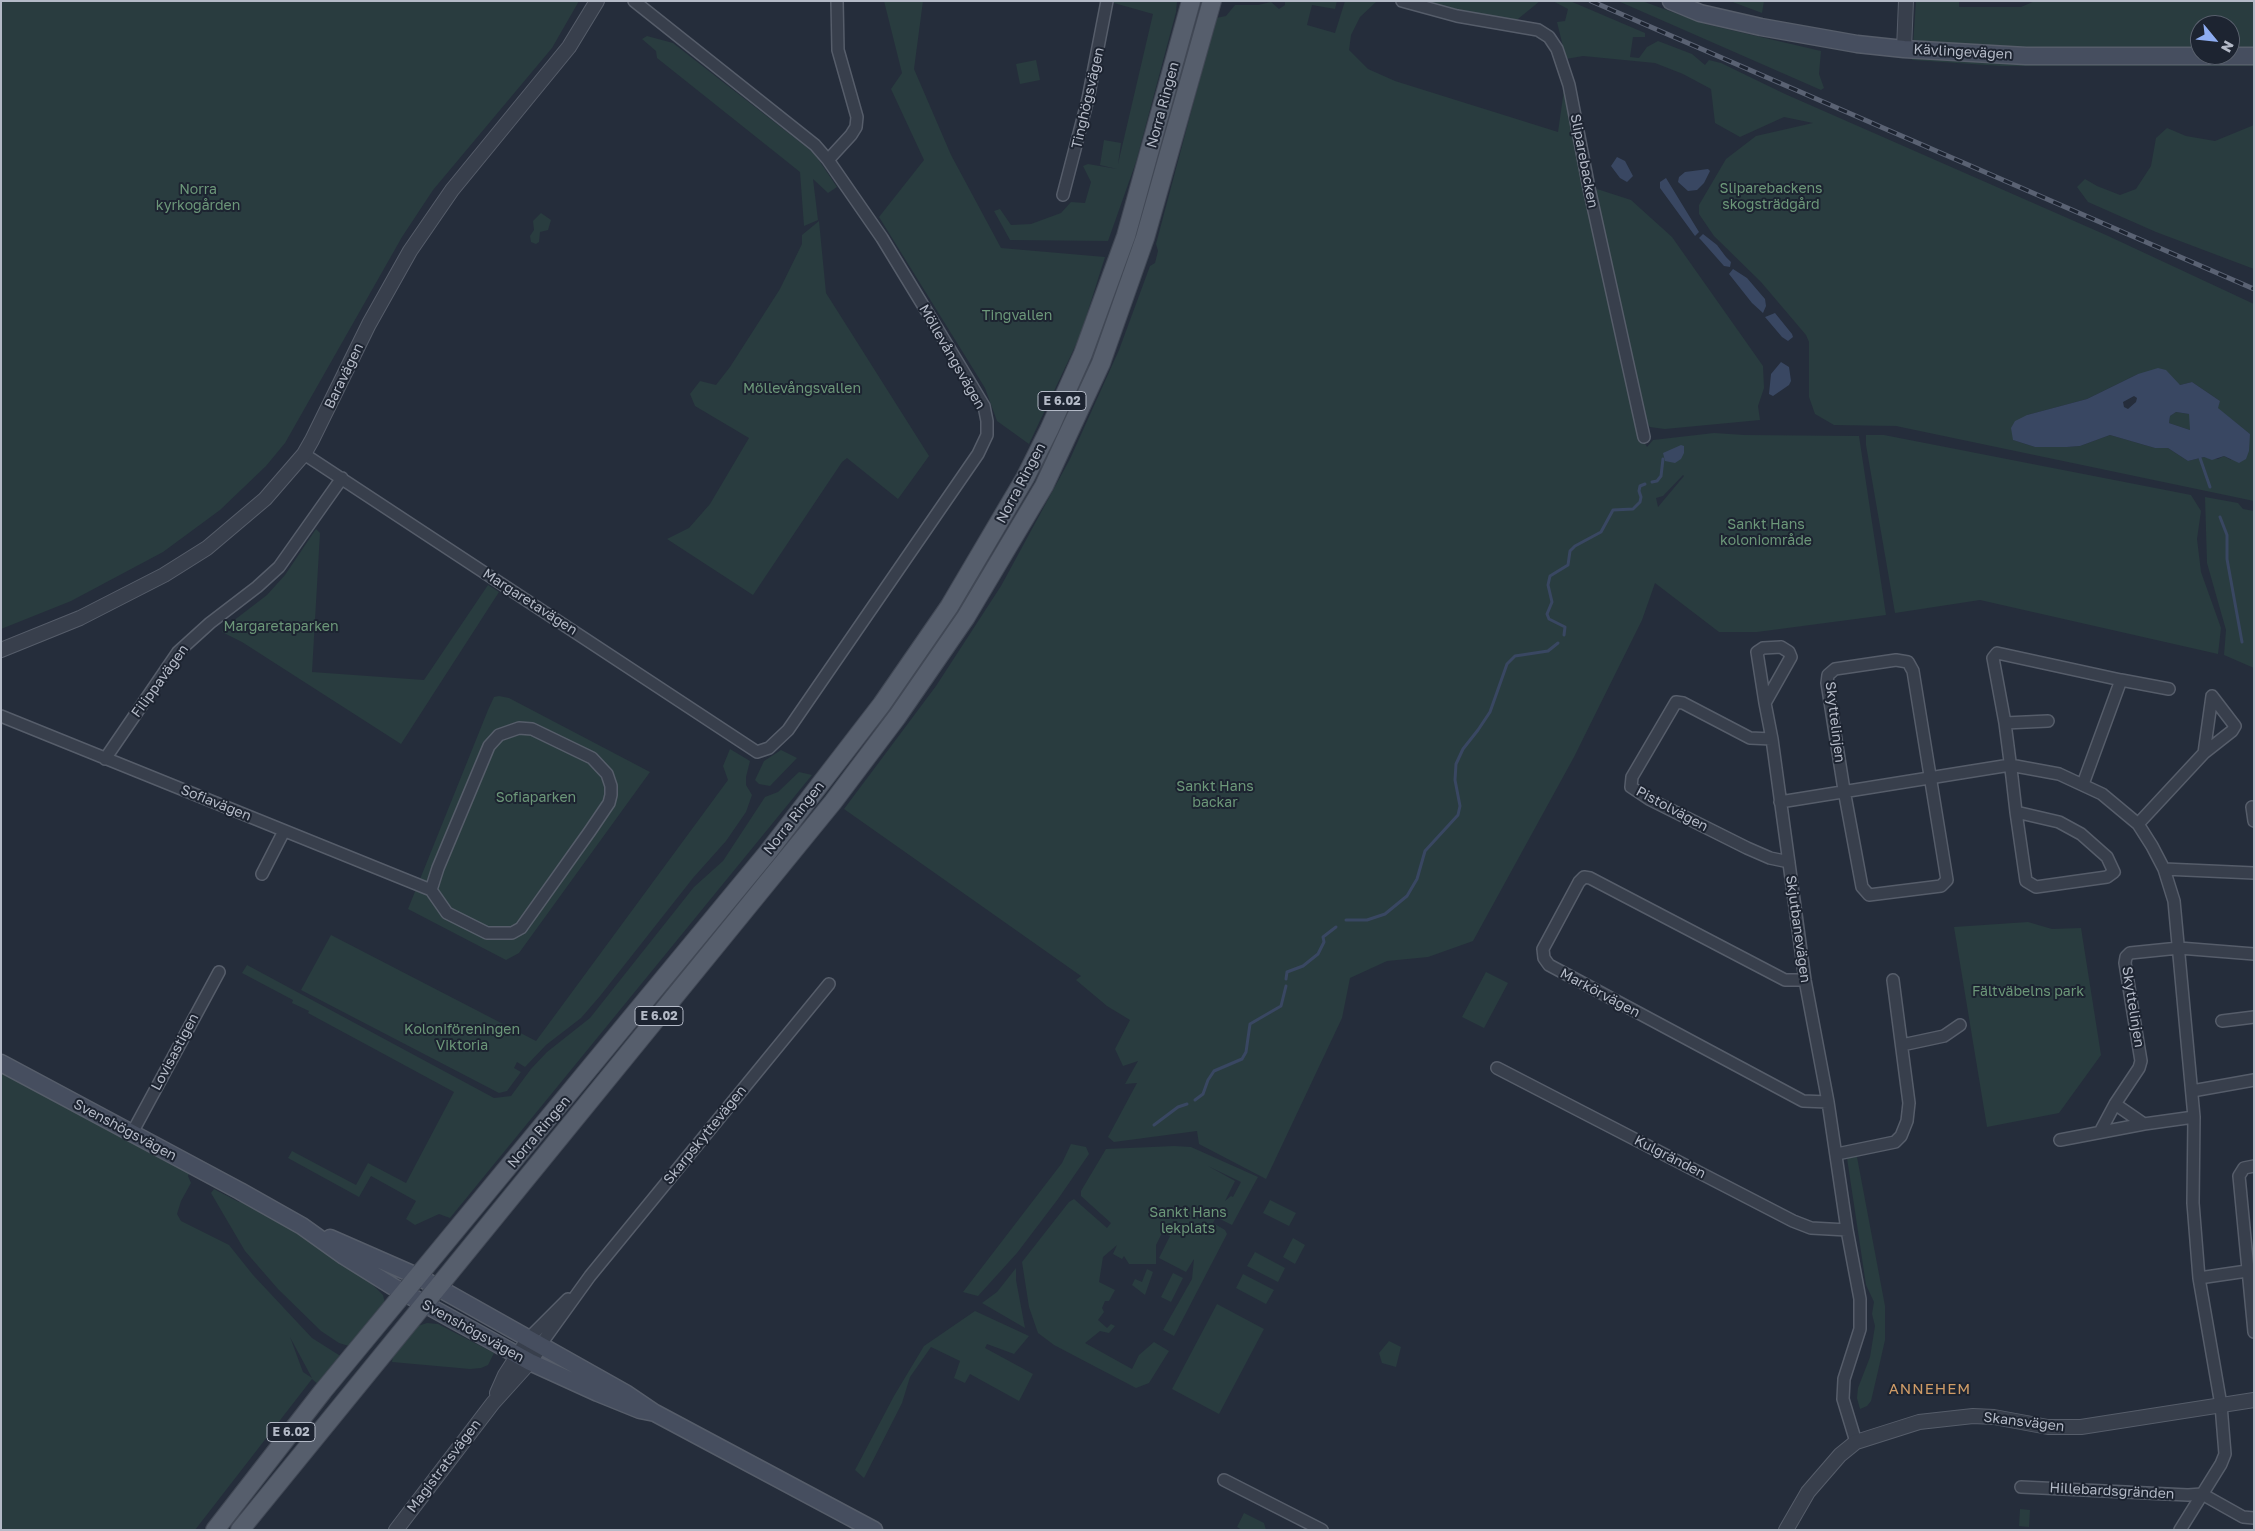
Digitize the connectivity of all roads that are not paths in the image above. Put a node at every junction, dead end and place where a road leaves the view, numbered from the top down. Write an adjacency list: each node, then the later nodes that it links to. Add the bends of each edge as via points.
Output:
1 (597, 1): 15 (street, Baravägen, via 569,47 452,190 410,251)
2 (634, 1): 12 (street, Möllevångsvägen, via 815,145)
3 (837, 1): 12 (street, via 838,50 857,117 851,135)
4 (1107, 1): 13 (street, Tinghögsvägen, via 1084,116)
5 (1191, 1): 69 (main road, Norra Ringen / E 6.02, via 1114,273 1049,430 985,549 949,607 816,791)
6 (1212, 1): 71 (main road, Norra Ringen / E 6.02, via 1146,238 1101,363 1044,486 1004,553 955,632 833,802)
7 (1402, 1): 14 (street, Sliparebacken, via 1457,16 1538,30 1557,49 1569,85)
8 (1906, 1): 10 (street)
9 (1674, 2): 10 (main road, Kävlingevägen, via 1761,27)
10 (1904, 49): 11 (main road, Kävlingevägen, via 2026,56)
11 (2254, 56)
12 (828, 160): 25 (street, Möllevångsvägen, via 882,238 984,406 988,434 962,478 788,730 769,748)
13 (1063, 195)
14 (1644, 437)
15 (304, 454): 16 (street, Margaretavägen); 17 (street, Baravägen, via 266,499 200,552 120,599)
16 (342, 478): 25 (street, Margaretavägen); 27 (street, Filippavägen, via 279,567 258,588 210,623 178,652)
17 (1, 650)
18 (2121, 680): 19 (street); 23 (street, via 1997,653 1993,658); 30 (street)
19 (2169, 689)
20 (1765, 703): 20 (street, Skjutbanevägen, via 1757,652 1763,648 1786,648 1791,657); 24 (street, Skjutbanevägen)
21 (1, 716): 27 (street, Sofiavägen)
22 (2048, 721): 23 (street)
23 (2005, 723): 28 (street)
24 (1772, 739): 32 (street, Skjutbanevägen); 38 (street, Pistolvägen, via 1750,738 1676,702 1632,777 1631,787 1747,848)
25 (757, 752)
26 (2204, 753): 36 (street)
27 (105, 759): 37 (street, Sofiavägen)
28 (2010, 765): 29 (street); 30 (street, via 2059,774); 34 (street)
29 (1930, 777): 31 (street); 31 (street, Skyttelinjen, via 1947,880 1941,886 1868,895 1862,887); 31 (street, Skyttelinjen, via 1913,670 1908,662 1896,660 1843,667 1828,675 1827,683)
30 (2084, 784): 36 (street, via 2102,794)
31 (1844, 790): 32 (street)
32 (1780, 802): 38 (street, Skjutbanevägen)
33 (2252, 808): 35 (street)
34 (2016, 812): 34 (street, via 2026,881 2031,886 2107,877 2114,872 2107,857 2081,834 2059,822)
35 (2254, 821)
36 (2138, 824): 39 (street)
37 (284, 831): 41 (street); 42 (street, Sofiavägen)
38 (1789, 862): 46 (street, Skjutbanevägen)
39 (2164, 869): 40 (street); 43 (street, via 2174,901)
40 (2254, 873)
41 (262, 874)
42 (431, 890): 42 (street, via 447,913 487,933 512,933 521,928 609,804 611,786 599,764 532,729 519,728 499,735 482,760)
43 (2179, 948): 44 (street, Skyttelinjen); 56 (street); 58 (street, Skyttelinjen, via 2130,953 2126,957 2141,1061)
44 (2254, 954)
45 (218, 972): 62 (street, Lovisastigen)
46 (1805, 980): 57 (street, Skjutbanevägen); 57 (street, Markörvägen, via 1785,980 1584,877 1543,949 1549,966 1794,1097 1803,1101)
47 (1893, 980): 52 (street)
48 (829, 984): 75 (street, Skarpskyttevägen)
49 (2254, 1017): 50 (street)
50 (2222, 1021)
51 (1960, 1025): 52 (street, via 1944,1036)
52 (1902, 1045): 64 (street, via 1910,1103 1901,1136 1895,1142)
53 (1, 1063): 62 (main road, Svenshögsvägen)
54 (1497, 1068): 67 (street, Kulgränden, via 1793,1221 1811,1228)
55 (2254, 1080): 56 (street)
56 (2192, 1091): 59 (street)
57 (1828, 1102): 64 (street, Skjutbanevägen)
58 (2115, 1104): 60 (street); 61 (street, Skyttelinjen)
59 (2194, 1117): 60 (street); 70 (street, via 2193,1202)
60 (2144, 1124): 61 (street)
61 (2100, 1132): 63 (street)
62 (132, 1133): 66 (main road, Svenshögsvägen)
63 (2060, 1140)
64 (1836, 1154): 67 (street, Skjutbanevägen)
65 (2254, 1166): 68 (street, via 2244,1168 2239,1176)
66 (302, 1226): 69 (main road, Svenshögsvägen); 72 (main road, Svenshögsvägen)
67 (1847, 1230): 80 (street, Skjutbanevägen, via 1860,1299 1860,1329 1844,1379 1843,1399)
68 (2252, 1270): 70 (street); 74 (street)
69 (419, 1277): 71 (main road, Svenshögsvägen); 72 (main road, Norra Ringen / E 6.02)
70 (2199, 1278): 78 (street)
71 (437, 1288): 73 (main road, Norra Ringen / E 6.02); 75 (main road, Svenshögsvägen)
72 (405, 1293): 73 (main road, Svenshögsvägen); 85 (main road, Norra Ringen / E 6.02, via 323,1391)
73 (424, 1304): 76 (main road, Svenshögsvägen); 86 (main road, Norra Ringen / E 6.02)
74 (2254, 1332)
75 (535, 1341): 76 (street, Skarpskyttevägen); 79 (main road, Svenshögsvägen)
76 (524, 1359): 79 (main road, Svenshögsvägen, via 607,1396); 87 (street, Magistratsvägen)
77 (2254, 1400): 78 (street, Skansvägen)
78 (2221, 1404): 80 (street, Skansvägen, via 2066,1428 1973,1416 1919,1422); 83 (street, via 2224,1454)
79 (656, 1413): 88 (main road, Svenshögsvägen)
80 (1856, 1442): 90 (street, via 1840,1455 1808,1492)
81 (1224, 1480): 89 (street)
82 (2021, 1487): 83 (street, Hillebardsgränden)
83 (2202, 1494): 84 (street, via 2243,1517); 91 (street)
84 (2254, 1518)
85 (215, 1530)
86 (240, 1530)
87 (396, 1530)
88 (874, 1530)
89 (1322, 1530)
90 (1786, 1530)
91 (2180, 1530)

